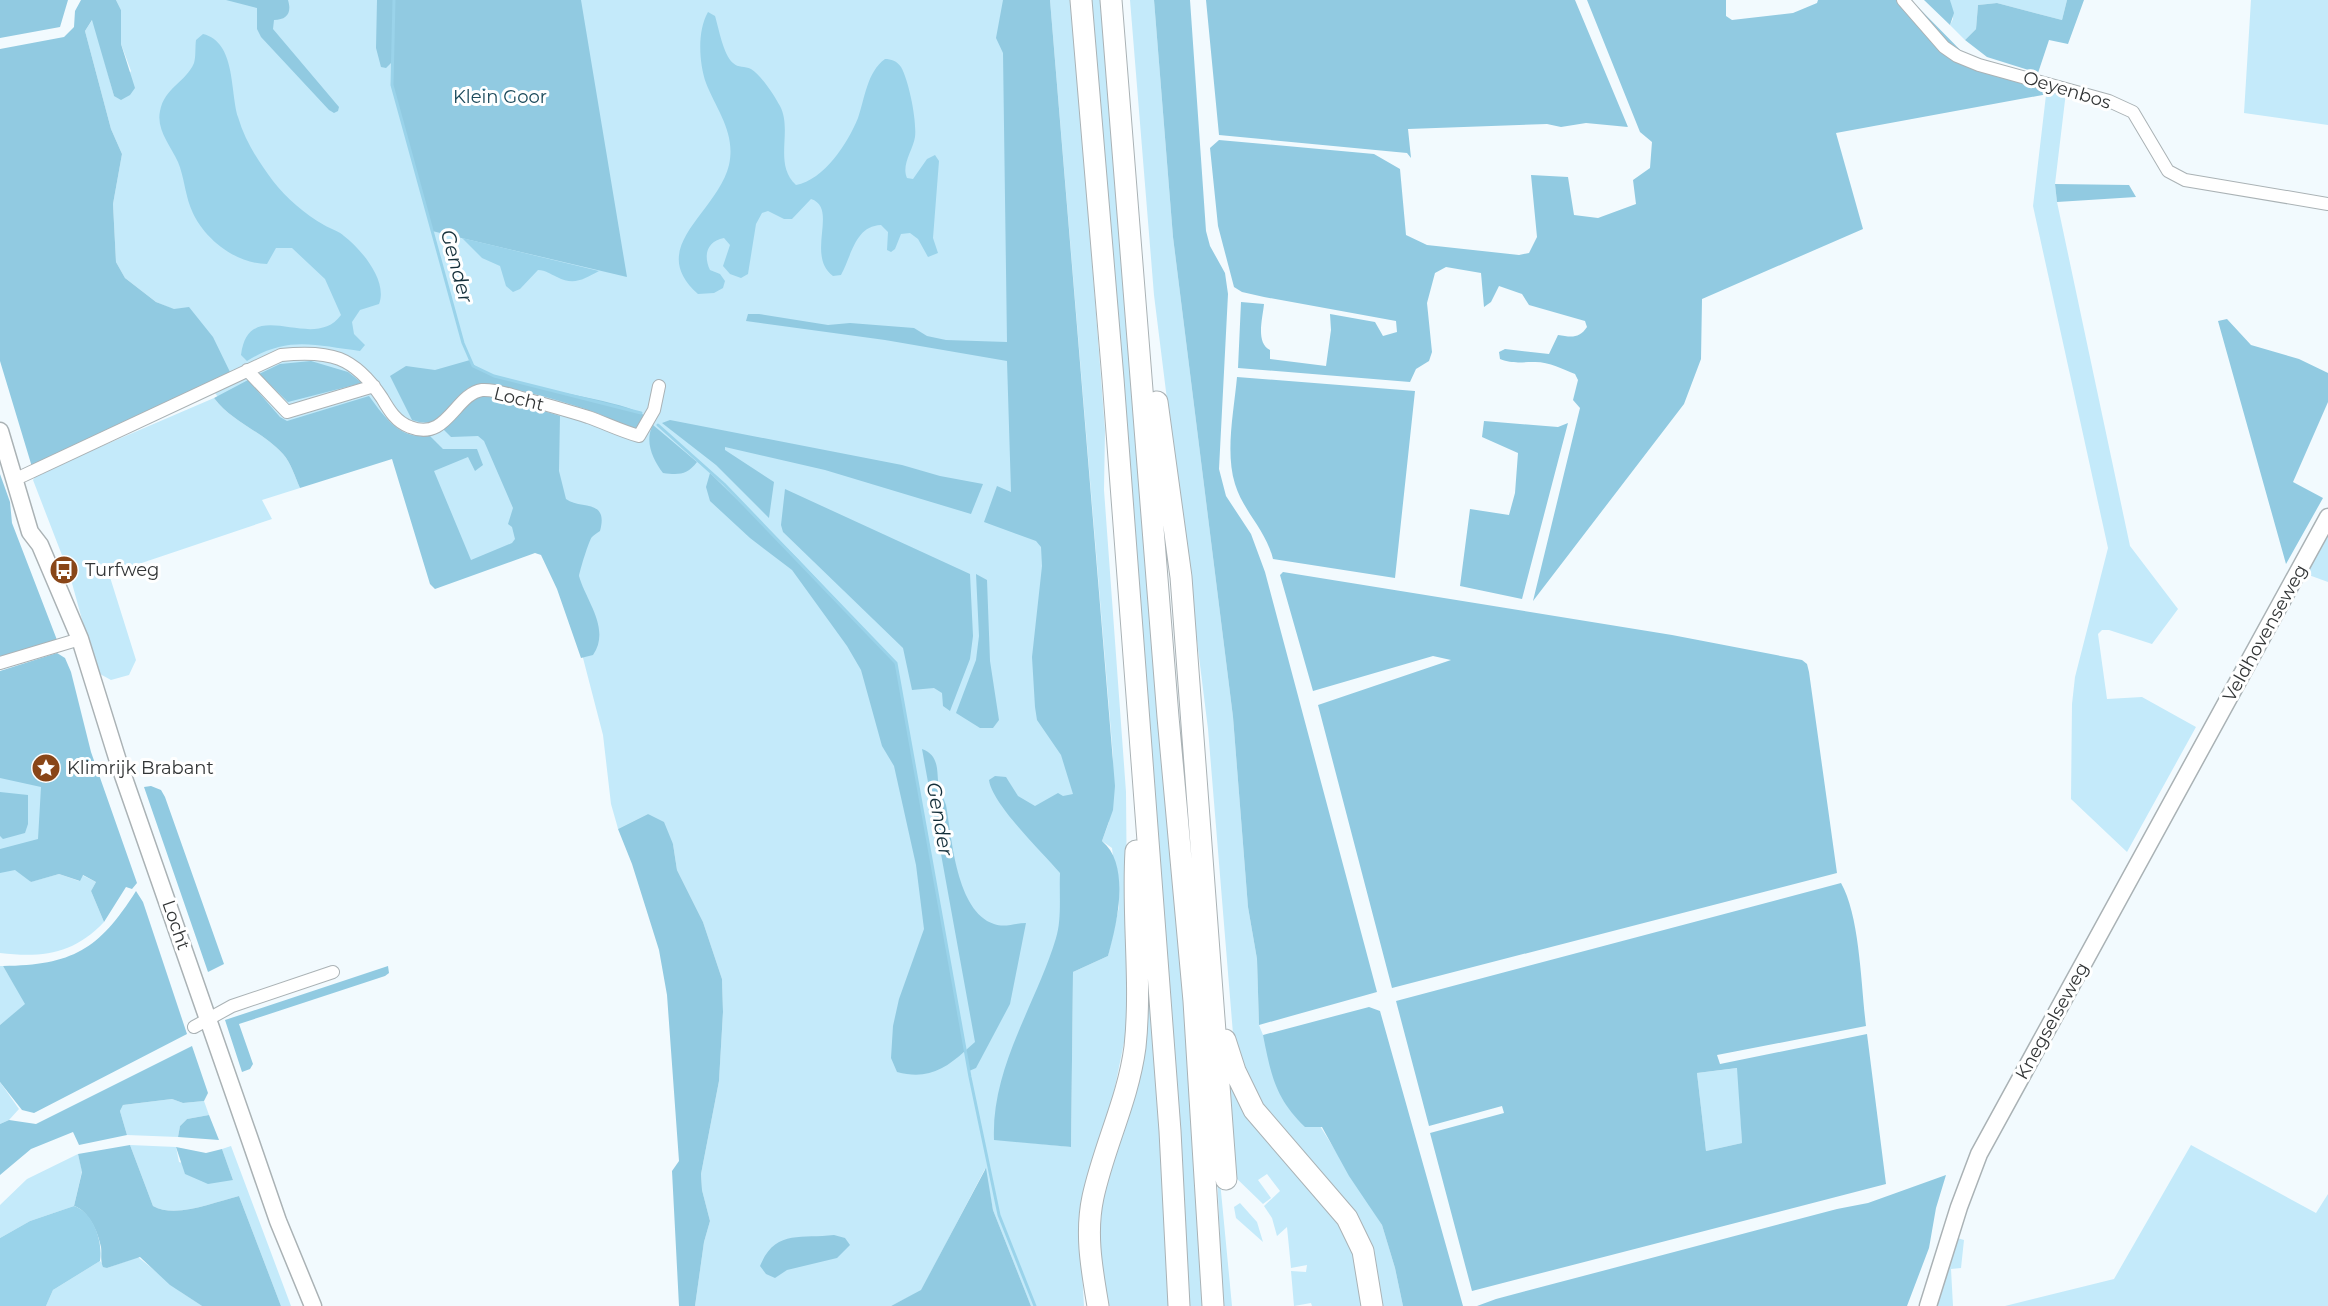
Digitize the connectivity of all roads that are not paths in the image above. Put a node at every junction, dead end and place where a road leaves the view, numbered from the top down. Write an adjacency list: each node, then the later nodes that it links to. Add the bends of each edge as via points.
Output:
1 (1081, 0): 15 (highway)
2 (1111, 0): 5 (highway)
3 (1903, 0): 4 (street, Oeyenbos, via 1944,47 1957,56 2109,101 2133,112 2168,171 2185,180)
4 (2328, 204)
5 (1137, 308): 16 (highway, via 1153,379 1181,577); 23 (highway, via 1194,1001)
6 (247, 370): 7 (street, Locht, via 281,355 324,353 349,362); 7 (street, via 287,412); 10 (street, Locht)
7 (374, 386): 8 (street, Locht, via 393,416 410,427 424,430 442,423 470,394 482,390 561,409 639,436 654,411)
8 (659, 386)
9 (0, 431): 10 (street)
10 (16, 479): 12 (street, Locht, via 26,494 40,545)
11 (2328, 517): 14 (street, Veldhovenseweg)
12 (80, 639): 13 (street); 18 (street, Locht)
13 (0, 663)
14 (2201, 748): 25 (street, Knegselseweg, via 1979,1154)
15 (1142, 766): 21 (highway, via 1136,855 1134,1048 1123,1103 1089,1220 1091,1270); 22 (highway)
16 (1210, 963): 19 (highway); 24 (highway, via 1226,1041 1241,1086 1273,1136 1347,1218 1363,1251)
17 (333, 972): 18 (street, via 232,1006)
18 (201, 1023): 20 (street, Locht)
19 (1226, 1179)
20 (313, 1306)
21 (1098, 1306)
22 (1179, 1306)
23 (1213, 1306)
24 (1372, 1306)
25 (1928, 1306)

